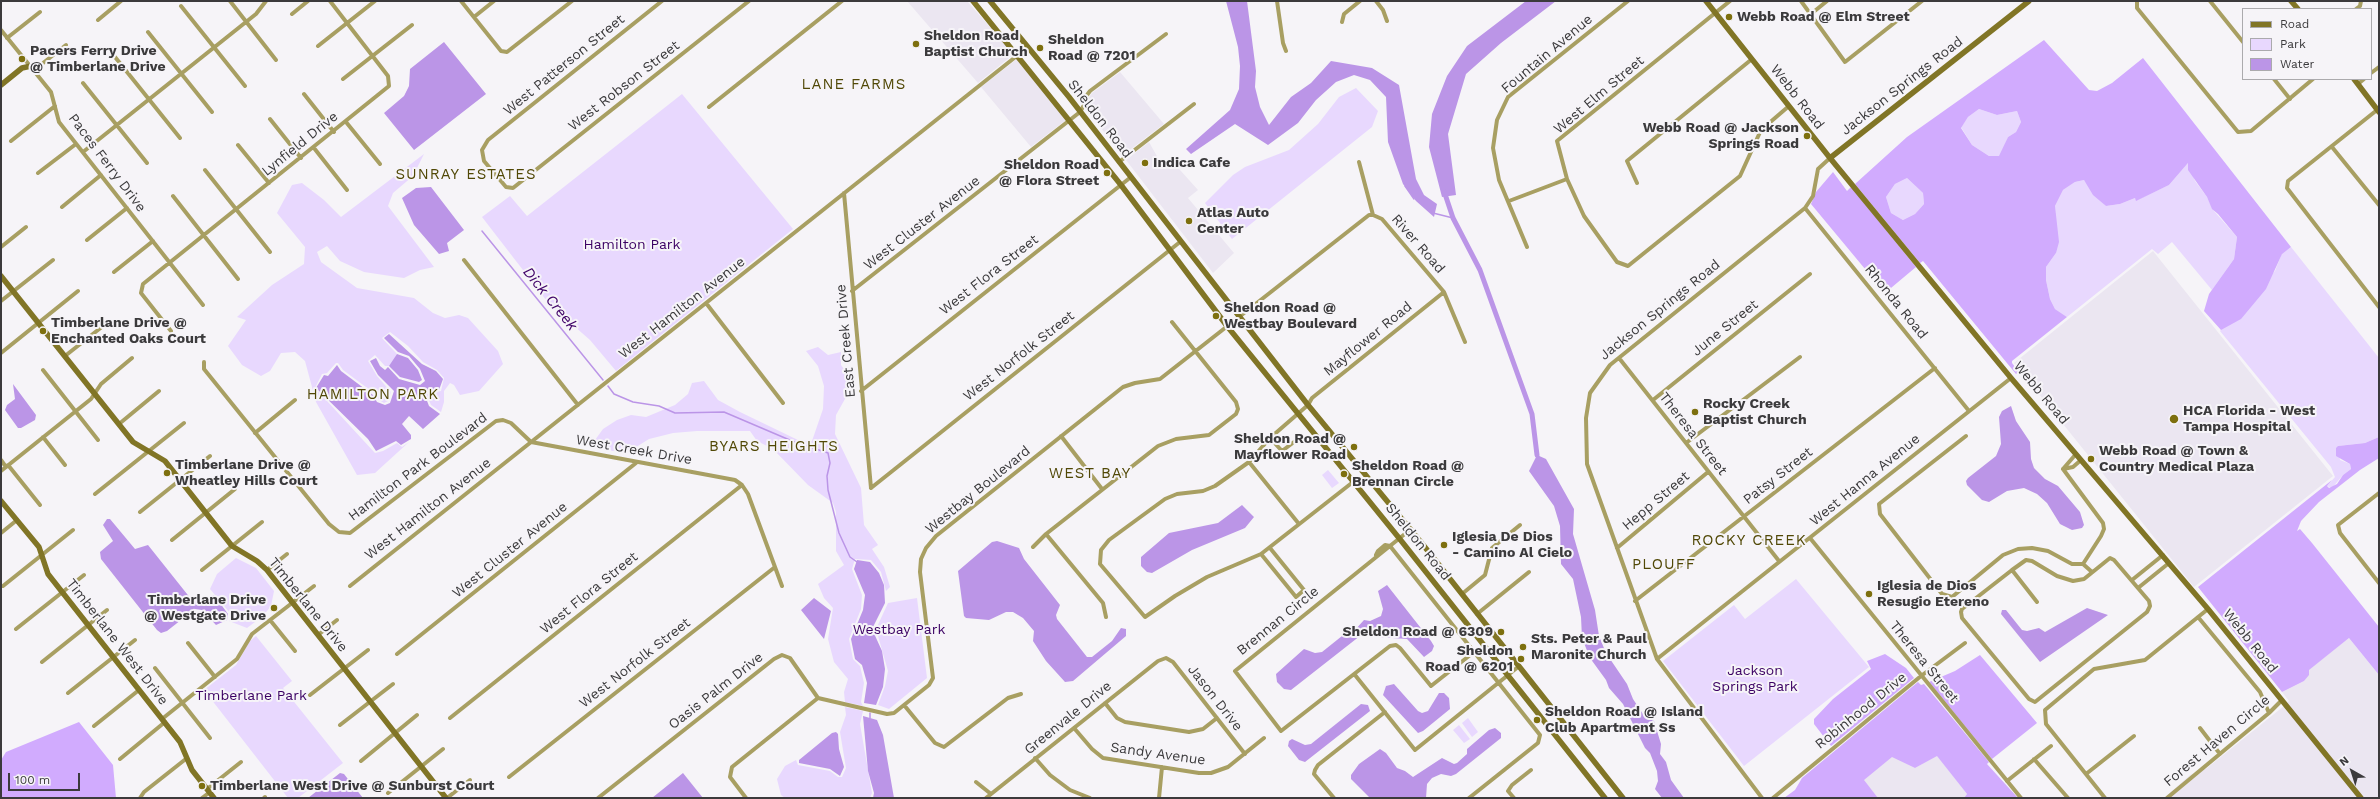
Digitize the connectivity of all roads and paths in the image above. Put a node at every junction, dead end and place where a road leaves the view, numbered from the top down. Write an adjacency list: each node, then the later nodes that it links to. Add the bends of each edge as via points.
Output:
1 (121, 1): 33 (street)
2 (230, 1): 35 (street)
3 (266, 1): 35 (street)
4 (308, 1): 30 (street)
5 (330, 1): 37 (street, Lynfield Drive)
6 (375, 1): 37 (street)
7 (461, 1): 32 (street)
8 (494, 1): 32 (street)
9 (572, 1): 32 (street, via 507,52 501,51)
10 (662, 1): 99 (street, West Patterson Street, via 488,140 482,150 484,161 506,187)
11 (749, 1): 99 (street, West Robson Street)
12 (842, 1): 69 (street)
13 (990, 1): 47 (street, Sheldon Road)
14 (1277, 1): 48 (street, via 1282,43)
15 (1360, 1): 36 (street, via 1344,14)
16 (1376, 1): 34 (street)
17 (1628, 1): 103 (street, Fountain Avenue, via 1508,97 1497,120 1493,148 1499,180)
18 (1706, 1): 29 (street, Webb Road)
19 (1730, 1): 29 (street, West Elm Street)
20 (1801, 1): 31 (street)
21 (1827, 1): 31 (street)
22 (1922, 1): 31 (street, via 1845,62)
23 (2029, 1): 86 (street, Jackson Springs Road)
24 (2137, 1): 65 (street, via 2137,8 2238,132 2251,131)
25 (2210, 1): 43 (street)
26 (975, 2): 49 (street, Sheldon Road)
27 (181, 6): 46 (street)
28 (40, 12): 42 (street)
29 (1715, 13): 52 (street, Webb Road); 95 (street, West Elm Street, via 1557,141)
30 (292, 14)
31 (1811, 14)
32 (474, 17)
33 (98, 20)
34 (1387, 21)
35 (246, 22): 46 (street); 53 (street)
36 (1342, 22)
37 (347, 23): 45 (street); 50 (street, Lynfield Drive)
38 (412, 25): 50 (street)
39 (1, 30): 42 (street, Paces Ferry Drive)
40 (148, 32): 55 (street)
41 (1166, 34): 72 (street, via 1090,91)
42 (7, 38): 54 (street, Paces Ferry Drive)
43 (2242, 41)
44 (66, 45): 54 (street, via 38,67)
45 (318, 46)
46 (214, 47): 55 (street); 62 (street)
47 (1028, 47): 49 (street, West Hamilton Avenue); 72 (street, Sheldon Road)
48 (1286, 51)
49 (1017, 55): 74 (street, Sheldon Road); 101 (street, West Hamilton Avenue)
50 (373, 56): 56 (street); 75 (street, Lynfield Drive, via 388,76 389,86)
51 (115, 57): 64 (street)
52 (1752, 59): 68 (street, Webb Road); 97 (street, via 1627,161)
53 (276, 60)
54 (31, 66): 61 (street, via 22,68); 67 (street, Paces Ferry Drive, via 51,92)
55 (181, 73): 64 (street); 71 (street)
56 (343, 79)
57 (2275, 80): 65 (street)
58 (2312, 80): 65 (street)
59 (2356, 81): 70 (street)
60 (83, 83): 76 (street)
61 (1, 84)
62 (244, 86)
63 (304, 94): 77 (street)
64 (149, 99): 76 (street); 78 (street)
65 (2290, 99)
66 (1194, 104): 87 (street)
67 (55, 106): 79 (street); 80 (street, Paces Ferry Drive, via 59,122)
68 (1789, 106): 86 (street, Webb Road); 95 (street, via 1761,130 1740,176 1628,266 1617,262 1584,216)
69 (709, 107)
70 (2378, 111): 82 (street)
71 (212, 112)
72 (1080, 112): 74 (street, West Cluster Avenue); 87 (street, Sheldon Road)
73 (270, 119): 85 (street)
74 (1070, 120): 98 (street, Sheldon Road); 128 (street, West Cluster Avenue)
75 (346, 122): 77 (street, Lynfield Drive); 90 (street)
76 (116, 125): 84 (street); 89 (street)
77 (334, 132): 83 (street, Lynfield Drive)
78 (180, 138)
79 (11, 141)
80 (76, 144): 84 (street, Paces Ferry Drive); 92 (street)
81 (238, 145): 96 (street)
82 (2332, 147): 104 (street); 133 (street, via 2288,181 2287,188)
83 (314, 148): 85 (street, Lynfield Drive); 100 (street)
84 (83, 152): 93 (street, Paces Ferry Drive)
85 (301, 158): 96 (street, Lynfield Drive)
86 (1830, 158): 107 (street, Jackson Springs Road, via 1818,169 1813,196); 150 (street, Webb Road)
87 (1119, 162): 94 (street, Sheldon Road)
88 (1359, 162): 109 (street, River Road)
89 (146, 163)
90 (380, 164)
91 (205, 170): 108 (street)
92 (38, 173)
93 (101, 176): 105 (street); 106 (street, Paces Ferry Drive)
94 (1131, 178): 98 (street, West Flora Street); 114 (street, Sheldon Road)
95 (1568, 179): 103 (street)
96 (269, 183): 108 (street, Lynfield Drive)
97 (1637, 183)
98 (1121, 185): 117 (street, Sheldon Road); 152 (street, West Flora Street)
99 (513, 188)
100 (347, 190)
101 (844, 193): 128 (street, East Creek Drive); 131 (street, West Hamilton Avenue)
102 (172, 196): 111 (street)
103 (1509, 201): 116 (street, Fountain Avenue)
104 (2379, 205)
105 (62, 207)
106 (127, 208): 112 (street); 113 (street, Paces Ferry Drive)
107 (1805, 208): 146 (street, Jackson Springs Road); 148 (street, Rhonda Road)
108 (236, 209): 111 (street, Lynfield Drive); 118 (street)
109 (1373, 215): 129 (street, River Road, via 1382,219); 134 (street, via 1369,215)
110 (26, 227): 115 (street)
111 (204, 236): 121 (street, Lynfield Drive); 125 (street)
112 (87, 240)
113 (153, 241): 121 (street, Paces Ferry Drive); 122 (street)
114 (1180, 242): 117 (street, West Norfolk Street); 134 (street, Sheldon Road)
115 (1, 247)
116 (1527, 247)
117 (1169, 251): 138 (street, Sheldon Road); 188 (street, West Norfolk Street)
118 (270, 252)
119 (53, 260): 126 (street)
120 (464, 260): 157 (street)
121 (170, 262): 132 (street, Paces Ferry Drive); 139 (street, Lynfield Drive, via 143,284 141,293)
122 (114, 272)
123 (1810, 274): 155 (street, June Street)
124 (1, 276): 126 (street, Timberlane Drive)
125 (238, 279)
126 (13, 291): 130 (street); 136 (street, Timberlane Drive)
127 (78, 291): 136 (street)
128 (852, 291): 152 (street, East Creek Drive)
129 (1444, 292): 140 (street, River Road); 158 (street, Mayflower Road, via 1312,398)
130 (1, 301)
131 (706, 303): 156 (street); 157 (street, West Hamilton Avenue)
132 (203, 304)
133 (2379, 307)
134 (1240, 317): 138 (street, Westbay Boulevard); 158 (street, Sheldon Road)
135 (1172, 322): 141 (street)
136 (38, 323): 142 (street); 143 (street, Timberlane Drive)
137 (102, 326): 143 (street)
138 (1227, 326): 141 (street, Westbay Boulevard); 161 (street, Sheldon Road)
139 (171, 331)
140 (1465, 342)
141 (1195, 351): 165 (street, Westbay Boulevard, via 1160,379 1135,382 1123,387); 190 (street, via 1236,402 1236,414 1209,435 1176,439 1158,446)
142 (1, 353)
143 (65, 356): 153 (street, Timberlane Drive)
144 (1800, 357): 172 (street)
145 (132, 358): 153 (street, via 100,384)
146 (1619, 358): 155 (street, Theresa Street); 213 (street, Jackson Springs Road, via 1601,375 1590,393 1585,441 1587,464 1593,485)
147 (204, 362): 164 (street, Hamilton Park Boulevard, via 204,369)
148 (1934, 368): 160 (street, Rhonda Road); 197 (street, Patsy Street)
149 (43, 370): 159 (street)
150 (2011, 378): 160 (street, West Hanna Avenue); 174 (street, Webb Road)
151 (159, 391): 162 (street)
152 (861, 391): 188 (street, East Creek Drive)
153 (94, 393): 159 (street, via 91,399); 162 (street, Timberlane Drive)
154 (295, 400): 164 (street)
155 (1653, 400): 172 (street, Theresa Street)
156 (783, 403)
157 (578, 405): 171 (street, West Hamilton Avenue)
158 (1308, 405): 161 (street); 202 (street, Sheldon Road)
159 (76, 411): 168 (street); 170 (street)
160 (1969, 411): 207 (street, West Hanna Avenue)
161 (1298, 413): 169 (street); 186 (street, Sheldon Road)
162 (119, 424): 173 (street, Timberlane Drive, via 133,442)
163 (184, 424): 173 (street)
164 (255, 433): 171 (street, Hamilton Park Boulevard, via 329,524 339,532 350,533 496,421 511,423)
165 (1061, 436): 190 (street); 279 (street, Westbay Boulevard, via 936,536 926,548 920,572 933,678 929,685)
166 (1302, 436): 169 (street, via 1282,451)
167 (1966, 436): 220 (street, via 1879,504 1880,514 1942,594 1952,597 2003,555 2018,549 2048,551 2072,564)
168 (43, 437): 180 (street); 181 (street)
169 (1270, 438): 178 (street)
170 (98, 440)
171 (531, 442): 179 (street, West Creek Drive); 232 (street, West Hamilton Avenue)
172 (1686, 444): 184 (street, Theresa Street)
173 (149, 452): 185 (street, Timberlane Drive, via 165,461); 192 (street)
174 (2076, 454): 177 (street, Webb Road); 182 (street)
175 (210, 456): 185 (street)
176 (1, 460): 181 (street)
177 (2081, 460): 182 (street, via 2073,467); 217 (street, Webb Road)
178 (1250, 462): 200 (street); 216 (street, via 1203,491 1178,494 1164,499 1109,540 1101,550 1100,564 1145,617 1207,577)
179 (636, 463): 187 (street, West Creek Drive, via 728,478); 256 (street, West Cluster Avenue)
180 (65, 465)
181 (7, 466): 183 (street); 194 (street)
182 (2063, 469): 220 (street, via 2103,523 2101,536)
183 (1, 471)
184 (1708, 472): 197 (street, Theresa Street); 213 (street, Hepp Street)
185 (180, 480): 195 (street); 196 (street, Timberlane Drive)
186 (1353, 482): 200 (street); 206 (street, Sheldon Road)
187 (742, 485): 221 (street, via 748,494); 283 (street, West Flora Street)
188 (871, 488)
189 (235, 489): 196 (street)
190 (1102, 489): 205 (street)
191 (2379, 493): 229 (street, via 2338,525 2340,533)
192 (95, 494)
193 (1, 501): 198 (street, Timberlane West Drive)
194 (40, 505)
195 (140, 512)
196 (206, 513): 208 (street); 209 (street, Timberlane Drive)
197 (1743, 516): 218 (street, Theresa Street); 237 (street, Patsy Street)
198 (16, 520): 204 (street); 214 (street, Timberlane West Drive)
199 (262, 522): 209 (street)
200 (1299, 524): 212 (street)
201 (1520, 525): 236 (street, via 1492,548 1485,575)
202 (1410, 529): 206 (street, Brennan Circle); 236 (street, Sheldon Road)
203 (73, 530): 214 (street)
204 (1, 533)
205 (1046, 534): 211 (street); 243 (street, via 1103,603)
206 (1399, 538): 210 (street, Brennan Circle); 265 (street, Sheldon Road)
207 (1810, 538): 218 (street, West Hanna Avenue); 266 (street, Theresa Street)
208 (172, 540)
209 (232, 546): 222 (street); 223 (street, Timberlane Drive)
210 (1390, 546): 255 (street); 264 (street, Brennan Circle, via 1385,545 1235,670 1281,732)
211 (1033, 547)
212 (1270, 548): 216 (street); 216 (street, via 1304,590 1296,597)
213 (1617, 548): 237 (street, Jackson Springs Road)
214 (43, 554): 230 (street); 235 (street, Timberlane West Drive, via 48,574)
215 (287, 554): 223 (street)
216 (1261, 554)
217 (2162, 555): 219 (street, Webb Road); 228 (street)
218 (1779, 561): 259 (street, West Hanna Avenue)
219 (2169, 563): 234 (street); 240 (street, Webb Road)
220 (2083, 564): 226 (street)
221 (775, 567): 233 (street); 308 (street, West Norfolk Street)
222 (202, 570)
223 (267, 570): 238 (street, Timberlane Drive)
224 (2012, 570): 226 (street, via 2026,560 2032,560 2065,580 2084,579); 234 (street, via 1962,609 1962,618 2035,702 2147,612 2150,601); 239 (street)
225 (1529, 572): 242 (street)
226 (2092, 572): 228 (street, via 2110,558)
227 (84, 575): 235 (street)
228 (2132, 580): 234 (street)
229 (2379, 583)
230 (3, 586)
231 (314, 586): 238 (street)
232 (350, 586)
233 (782, 586)
234 (2138, 588)
235 (62, 592): 247 (street, Timberlane West Drive); 248 (street)
236 (1462, 594): 242 (street, Sheldon Road)
237 (1635, 601): 259 (street, Jackson Springs Road)
238 (292, 602): 245 (street); 249 (street, Timberlane Drive)
239 (2037, 602)
240 (2208, 609): 244 (street); 275 (street, Webb Road)
241 (106, 610): 247 (street)
242 (1477, 614): 261 (street, Sheldon Road)
243 (1106, 617)
244 (2198, 617): 281 (street, via 2260,692); 307 (street, via 2145,660 2094,668 2045,710 2046,724)
245 (270, 620): 254 (street); 267 (street, via 252,634 237,659)
246 (337, 620): 249 (street)
247 (88, 624): 257 (street, Timberlane West Drive); 260 (street)
248 (16, 629)
249 (318, 635): 263 (street, Timberlane Drive)
250 (136, 640): 257 (street)
251 (188, 643): 267 (street)
252 (1965, 643): 266 (street, Robinhood Drive)
253 (368, 650): 263 (street)
254 (295, 651)
255 (1474, 652): 264 (street, Brennan Circle, via 1431,686 1396,645 1390,646); 268 (street)
256 (397, 654)
257 (113, 657): 270 (street, Timberlane West Drive); 271 (street)
258 (1166, 658): 278 (street, Greenvale Drive, via 1158,660); 284 (street, Jason Drive, via 1173,662)
259 (1657, 659): 329 (street, Jackson Springs Road)
260 (42, 662)
261 (1518, 667): 265 (street); 328 (street, Sheldon Road)
262 (155, 668): 277 (street)
263 (344, 668): 273 (street); 276 (street, Timberlane Drive)
264 (1355, 674): 280 (street)
265 (1508, 675): 268 (street); 327 (street, Sheldon Road)
266 (1921, 676): 310 (street, Theresa Street); 330 (street, Robinhood Drive)
267 (216, 677): 277 (street)
268 (1499, 683): 280 (street, via 1415,750); 325 (street, via 1540,735 1540,740)
269 (393, 684): 276 (street)
270 (139, 690): 285 (street, Timberlane West Drive); 287 (street)
271 (68, 693)
272 (1021, 694): 279 (street, via 1008,698 944,747 935,743)
273 (310, 695)
274 (818, 698): 279 (street, Westbay Boulevard, via 887,714 894,713); 319 (street, Oasis Palm Drive, via 790,658 782,655); 320 (street, via 732,767 730,777)
275 (2282, 700): 281 (street, Forest Haven Circle); 335 (street, Webb Road)
276 (370, 701): 286 (street); 290 (street, Timberlane Drive)
277 (183, 702): 285 (street); 292 (street)
278 (1105, 703): 284 (street, via 1117,718 1125,722 1189,732 1203,729); 288 (street, Greenvale Drive)
279 (904, 705)
280 (1385, 712): 324 (street, via 1315,770 1314,774)
281 (2269, 713): 297 (street, Forest Haven Circle)
282 (417, 715): 290 (street)
283 (450, 718)
284 (1217, 718): 296 (street, Jason Drive)
285 (164, 720): 298 (street, Timberlane West Drive, via 180,742); 300 (street)
286 (340, 725)
287 (94, 726)
288 (1074, 728): 299 (street, Greenvale Drive); 305 (street, Sandy Avenue, via 1103,758)
289 (2200, 728): 297 (street)
290 (395, 733): 302 (street); 304 (street, Timberlane Drive)
291 (2134, 736): 307 (street)
292 (210, 738)
293 (1264, 738): 296 (street, Sandy Avenue)
294 (2051, 746): 301 (street)
295 (443, 748): 304 (street)
296 (1245, 754): 305 (street, Sandy Avenue, via 1228,767 1212,773 1199,774)
297 (2220, 754): 334 (street, Forest Haven Circle)
298 (187, 758): 312 (street, Timberlane West Drive, via 192,770); 315 (street)
299 (1036, 758): 314 (street, Greenvale Drive); 322 (street, via 1050,775 1070,790)
300 (120, 759)
301 (2034, 759): 310 (street); 332 (street)
302 (361, 761)
303 (241, 762): 312 (street)
304 (421, 766): 313 (street); 318 (street, Timberlane Drive)
305 (1162, 768): 323 (street)
306 (1531, 770): 326 (street, via 1508,790)
307 (2086, 774): 333 (street)
308 (509, 777)
309 (470, 780): 318 (street)
310 (2007, 781): 331 (street, Theresa Street)
311 (976, 782): 314 (street)
312 (208, 791): 316 (street); 317 (street, Timberlane West Drive)
313 (388, 793)
314 (991, 794): 321 (street, Greenvale Drive)
315 (140, 798)
316 (202, 798)
317 (214, 798)
318 (447, 798)
319 (598, 798)
320 (746, 798)
321 (986, 798)
322 (1090, 798)
323 (1158, 798)
324 (1334, 798)
325 (1470, 798)
326 (1514, 798)
327 (1605, 798)
328 (1623, 798)
329 (1762, 798)
330 (1773, 798)
331 (2021, 798)
332 (2068, 798)
333 (2105, 798)
334 (2167, 798)
335 (2361, 798)

